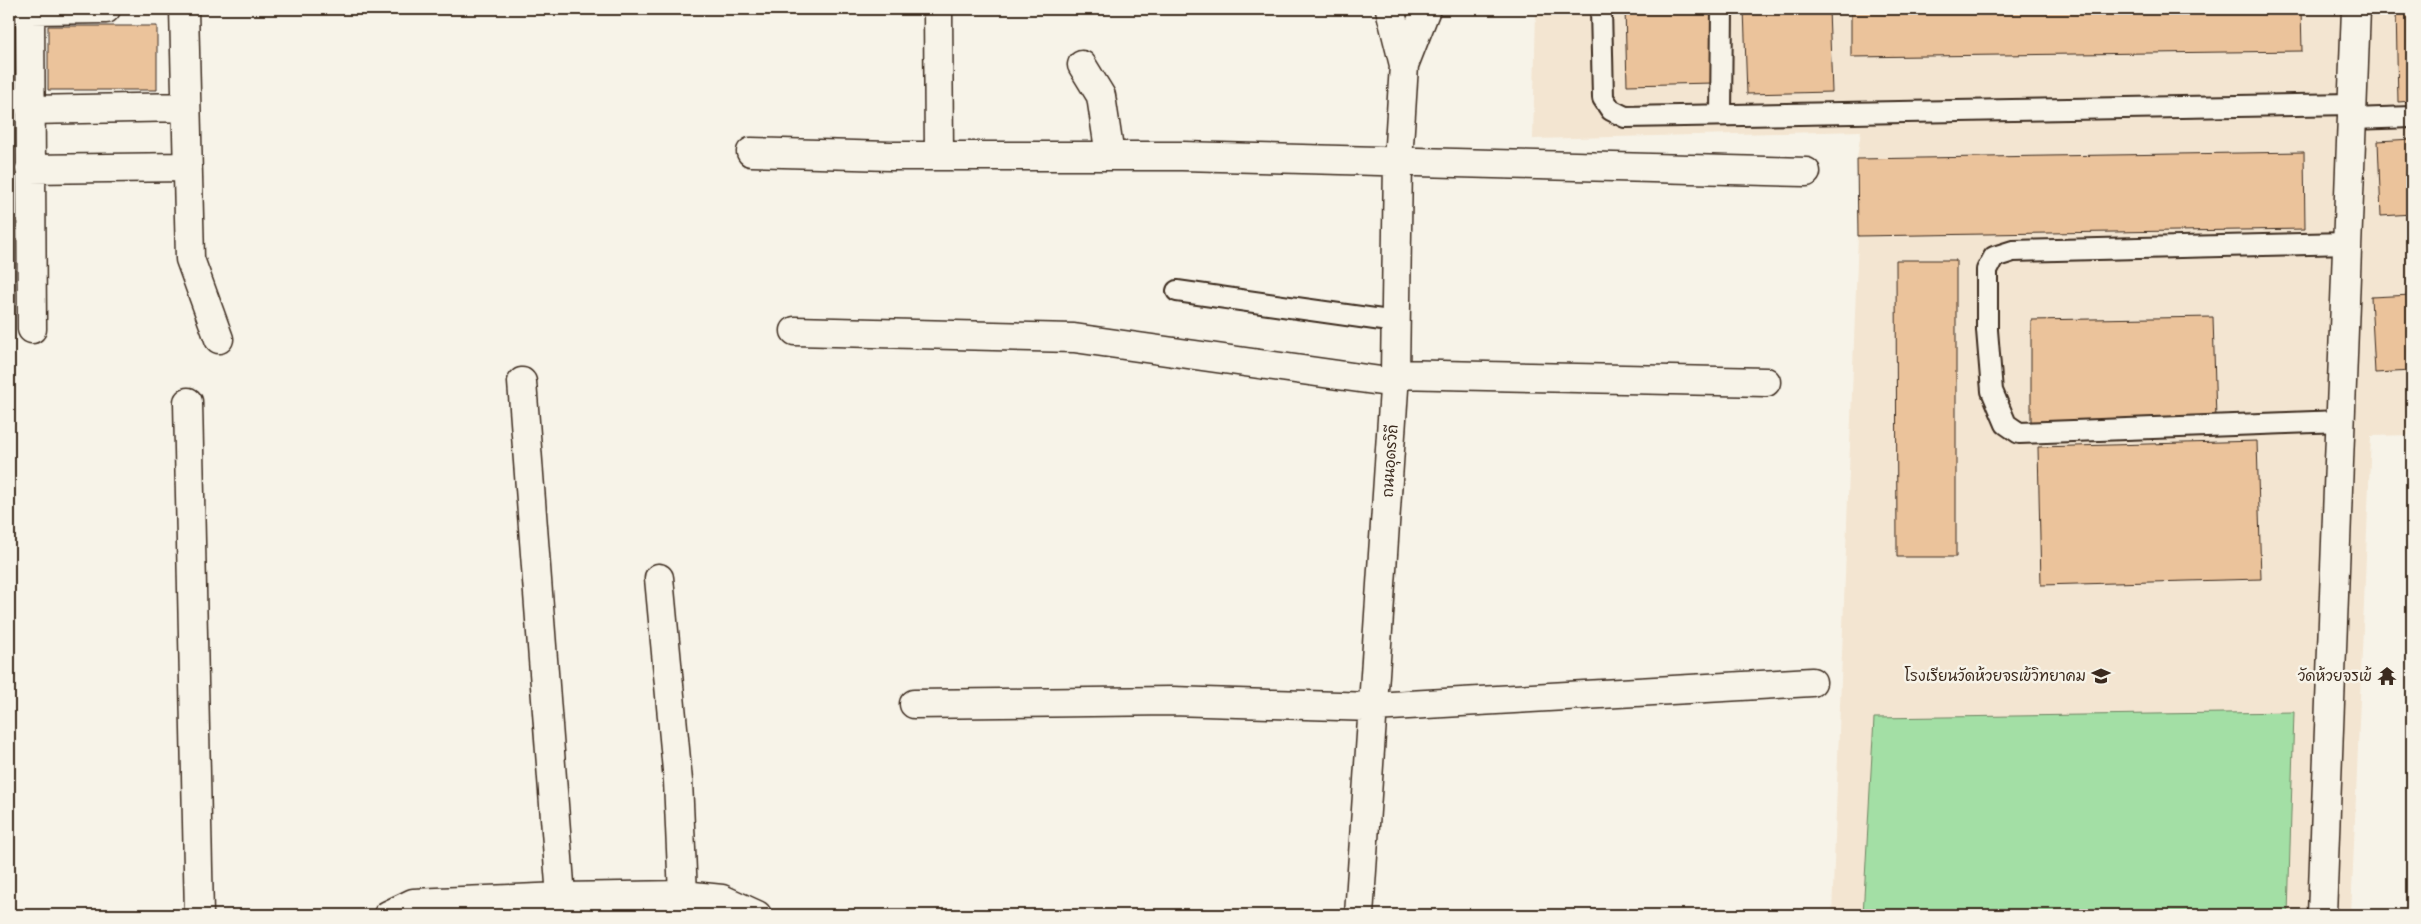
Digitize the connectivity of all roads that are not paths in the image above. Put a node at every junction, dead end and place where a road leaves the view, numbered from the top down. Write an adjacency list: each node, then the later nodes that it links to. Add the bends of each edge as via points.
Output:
1 (30, 9): 2 (street); 13 (street)
2 (106, 9)
3 (184, 9): 12 (street)
4 (938, 9): 18 (street)
5 (1390, 9): 11 (street, ถนนอุดรวิถี)
6 (1426, 9): 11 (street)
7 (1601, 9): 15 (lane, via 1603,98 1611,110 1625,117)
8 (1722, 9): 15 (lane)
9 (2356, 9): 14 (street)
10 (1082, 65): 19 (street, via 1101,96)
11 (1404, 65): 20 (street, ถนนอุดรวิถี)
12 (186, 106): 13 (street); 21 (street)
13 (30, 110): 22 (street)
14 (2353, 111): 15 (lane); 16 (lane); 24 (street)
15 (1721, 115)
16 (2412, 117)
17 (751, 152): 18 (street)
18 (939, 156): 19 (street)
19 (1110, 156): 20 (street)
20 (1398, 161): 23 (street); 26 (street, ถนนอุดรวิถี)
21 (187, 167): 22 (street); 29 (street, via 190,259)
22 (30, 168): 27 (street)
23 (1806, 172)
24 (2348, 243): 34 (street); 34 (lane, via 2013,250 1994,257 1987,270 1992,392 2006,424 2019,433)
25 (1177, 291): 26 (lane)
26 (1396, 322): 30 (street, ถนนอุดรวิถี)
27 (32, 329)
28 (794, 331): 30 (street, via 1074,338)
29 (219, 339)
30 (1395, 379): 32 (street); 38 (street, ถนนอุดรวิถี)
31 (522, 382): 40 (street)
32 (1766, 382)
33 (188, 402): 41 (street)
34 (2341, 421): 45 (street)
35 (658, 578): 39 (street, via 678,781)
36 (1812, 682): 38 (street)
37 (914, 704): 38 (street, via 1172,701)
38 (1373, 707): 44 (street, ถนนอุดรวิถี)
39 (684, 894): 40 (street); 43 (street, via 722,899)
40 (561, 897): 42 (street, via 413,903)
41 (199, 915)
42 (388, 915)
43 (757, 915)
44 (1360, 915)
45 (2322, 915)

